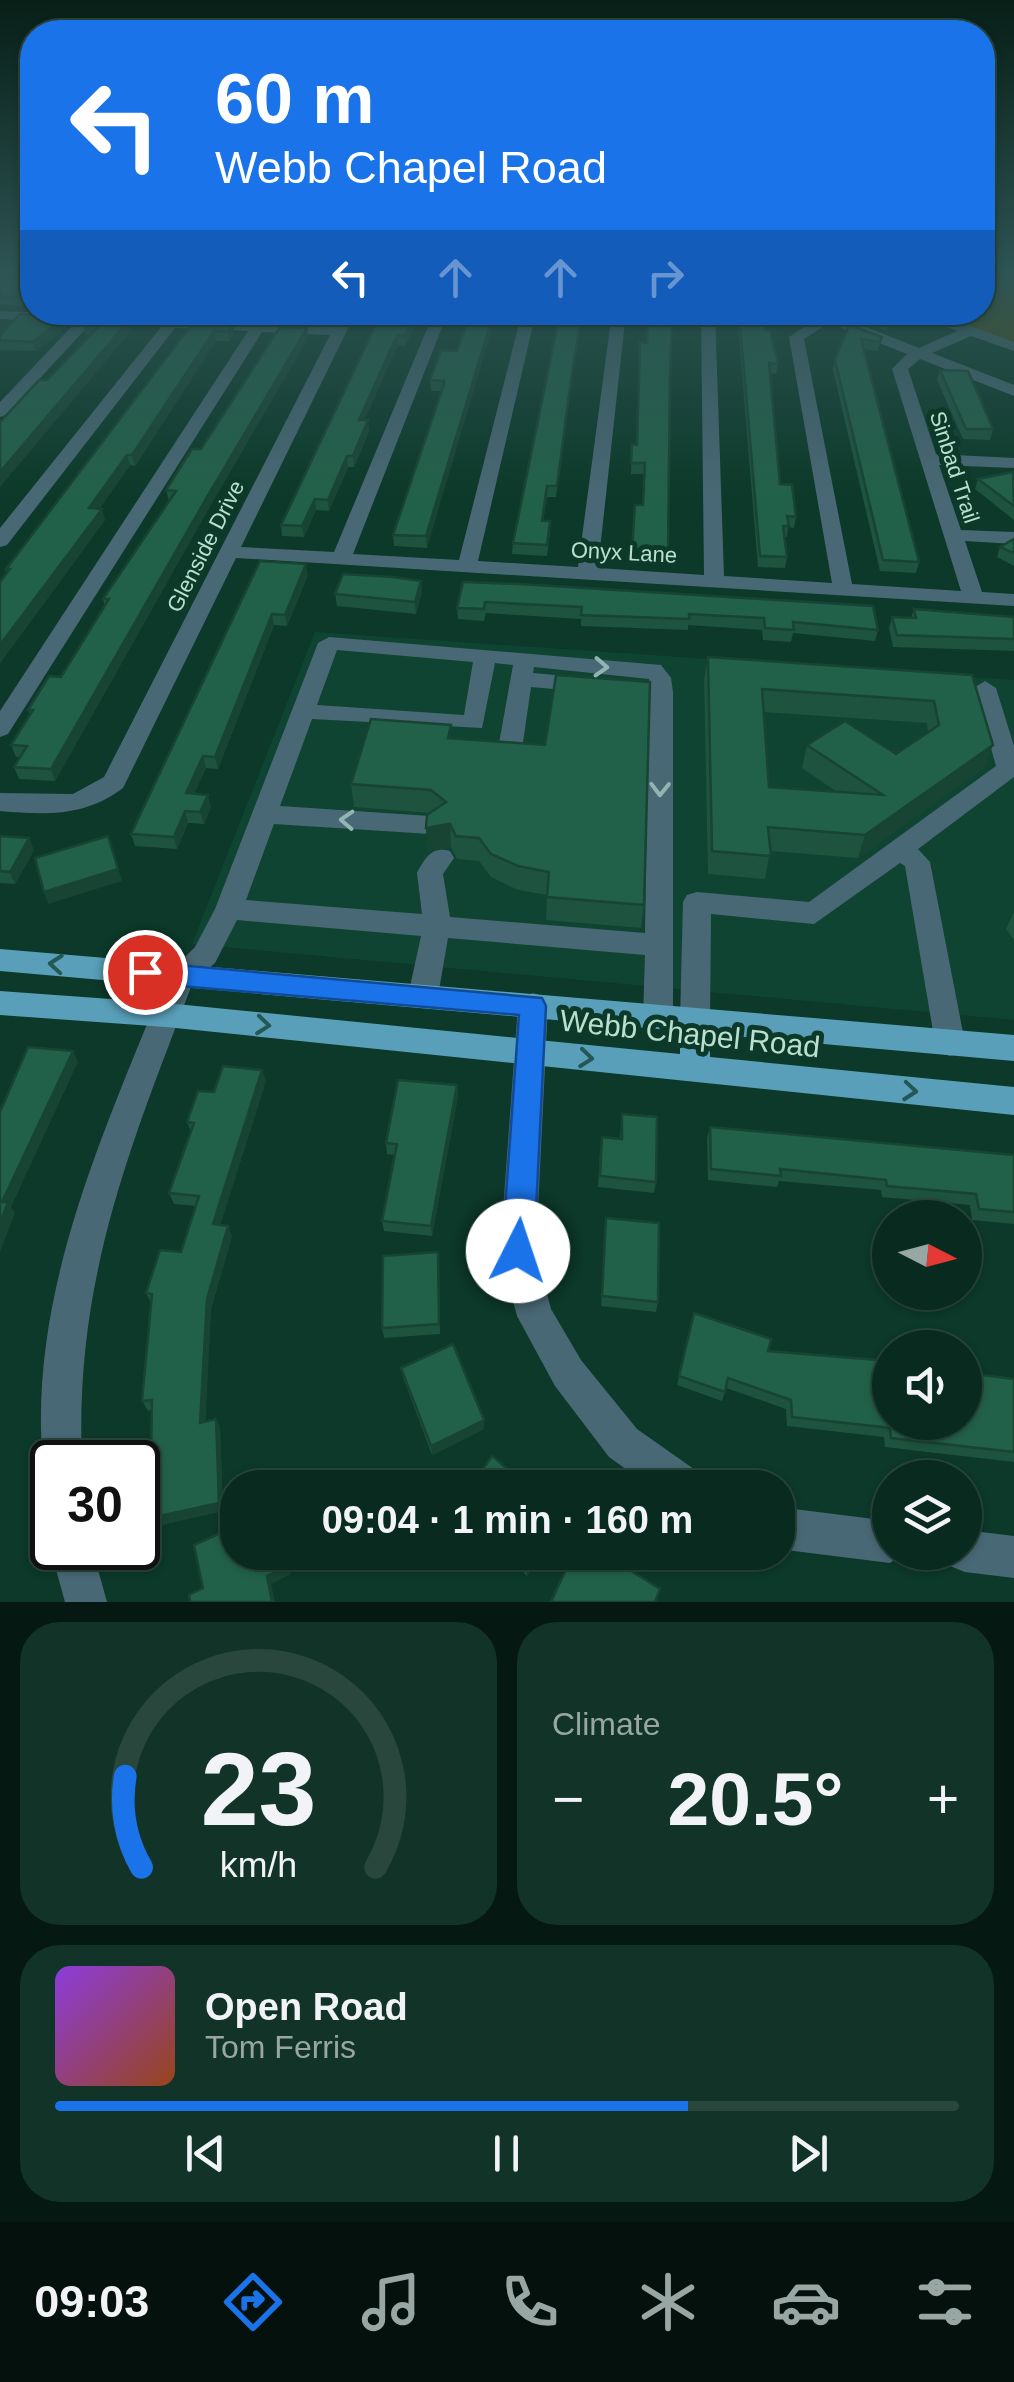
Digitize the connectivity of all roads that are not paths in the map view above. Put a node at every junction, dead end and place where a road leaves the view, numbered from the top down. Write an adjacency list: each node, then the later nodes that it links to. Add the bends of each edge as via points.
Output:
1 (60, 347): 14 (street)
2 (153, 347): 19 (street)
3 (245, 347): 32 (street)
4 (330, 347): 20 (street, Glenside Drive)
5 (426, 347): 21 (street)
6 (521, 347): 22 (street)
7 (615, 347): 23 (street)
8 (709, 347): 24 (street)
9 (798, 347): 25 (street)
10 (902, 347): 12 (street)
11 (936, 347): 12 (street)
12 (921, 354): 13 (street); 15 (street, Sinbad Trail, via 900,369)
13 (1014, 391)
14 (0, 412)
15 (928, 459): 16 (street); 17 (street, Sinbad Trail)
16 (1014, 463)
17 (953, 534): 18 (street); 26 (street, Sinbad Trail)
18 (1014, 538)
19 (0, 541)
20 (231, 552): 21 (street, Onyx Lane); 34 (street, Glenside Drive, via 114,782 80,804)
21 (341, 560): 22 (street, Onyx Lane)
22 (467, 568): 23 (street, Onyx Lane)
23 (587, 574): 24 (street, Onyx Lane)
24 (714, 582): 25 (street, Onyx Lane)
25 (843, 590): 26 (street, Onyx Lane)
26 (973, 597): 27 (street, Onyx Lane)
27 (1014, 600)
28 (485, 657): 29 (street); 31 (street, via 329,642); 31 (street, via 474,723)
29 (522, 671): 33 (street); 41 (street, one-way to 41, via 662,692)
30 (985, 688): 37 (street, via 1009,770)
31 (302, 710): 35 (street)
32 (0, 728)
33 (510, 750)
34 (0, 802)
35 (264, 814): 36 (street, one-way to 35); 39 (street)
36 (430, 825)
37 (900, 849): 49 (street, via 814,913 697,902); 50 (street, via 917,862)
38 (436, 865): 40 (street)
39 (229, 909): 40 (street); 43 (street, via 205,955)
40 (437, 925): 41 (street); 44 (street)
41 (658, 944): 48 (street)
42 (0, 960): 43 (main road, Webb Chapel Road, one-way to 42)
43 (181, 976): 44 (main road, Webb Chapel Road); 47 (street)
44 (423, 996): 46 (main road, Webb Chapel Road)
45 (0, 1003): 47 (main road, Webb Chapel Road)
46 (533, 1006): 48 (main road, Webb Chapel Road); 52 (street)
47 (166, 1015): 52 (main road, Webb Chapel Road, one-way to 52); 55 (street, via 88,1231 64,1351)
48 (658, 1016): 49 (main road, Webb Chapel Road)
49 (695, 1020): 50 (main road, Webb Chapel Road); 53 (main road)
50 (950, 1043): 51 (main road, Webb Chapel Road)
51 (1014, 1048)
52 (528, 1052): 53 (main road, Webb Chapel Road, one-way to 53); 56 (street, via 518,1251 536,1316 568,1373 623,1444)
53 (695, 1069): 54 (main road, Webb Chapel Road, one-way to 54)
54 (1014, 1101)
55 (60, 1440)
56 (661, 1470)
57 (795, 1530): 58 (street)
58 (872, 1540)
59 (982, 1553): 60 (street)
60 (1014, 1557)
61 (77, 1570): 62 (street)
62 (86, 1602)

